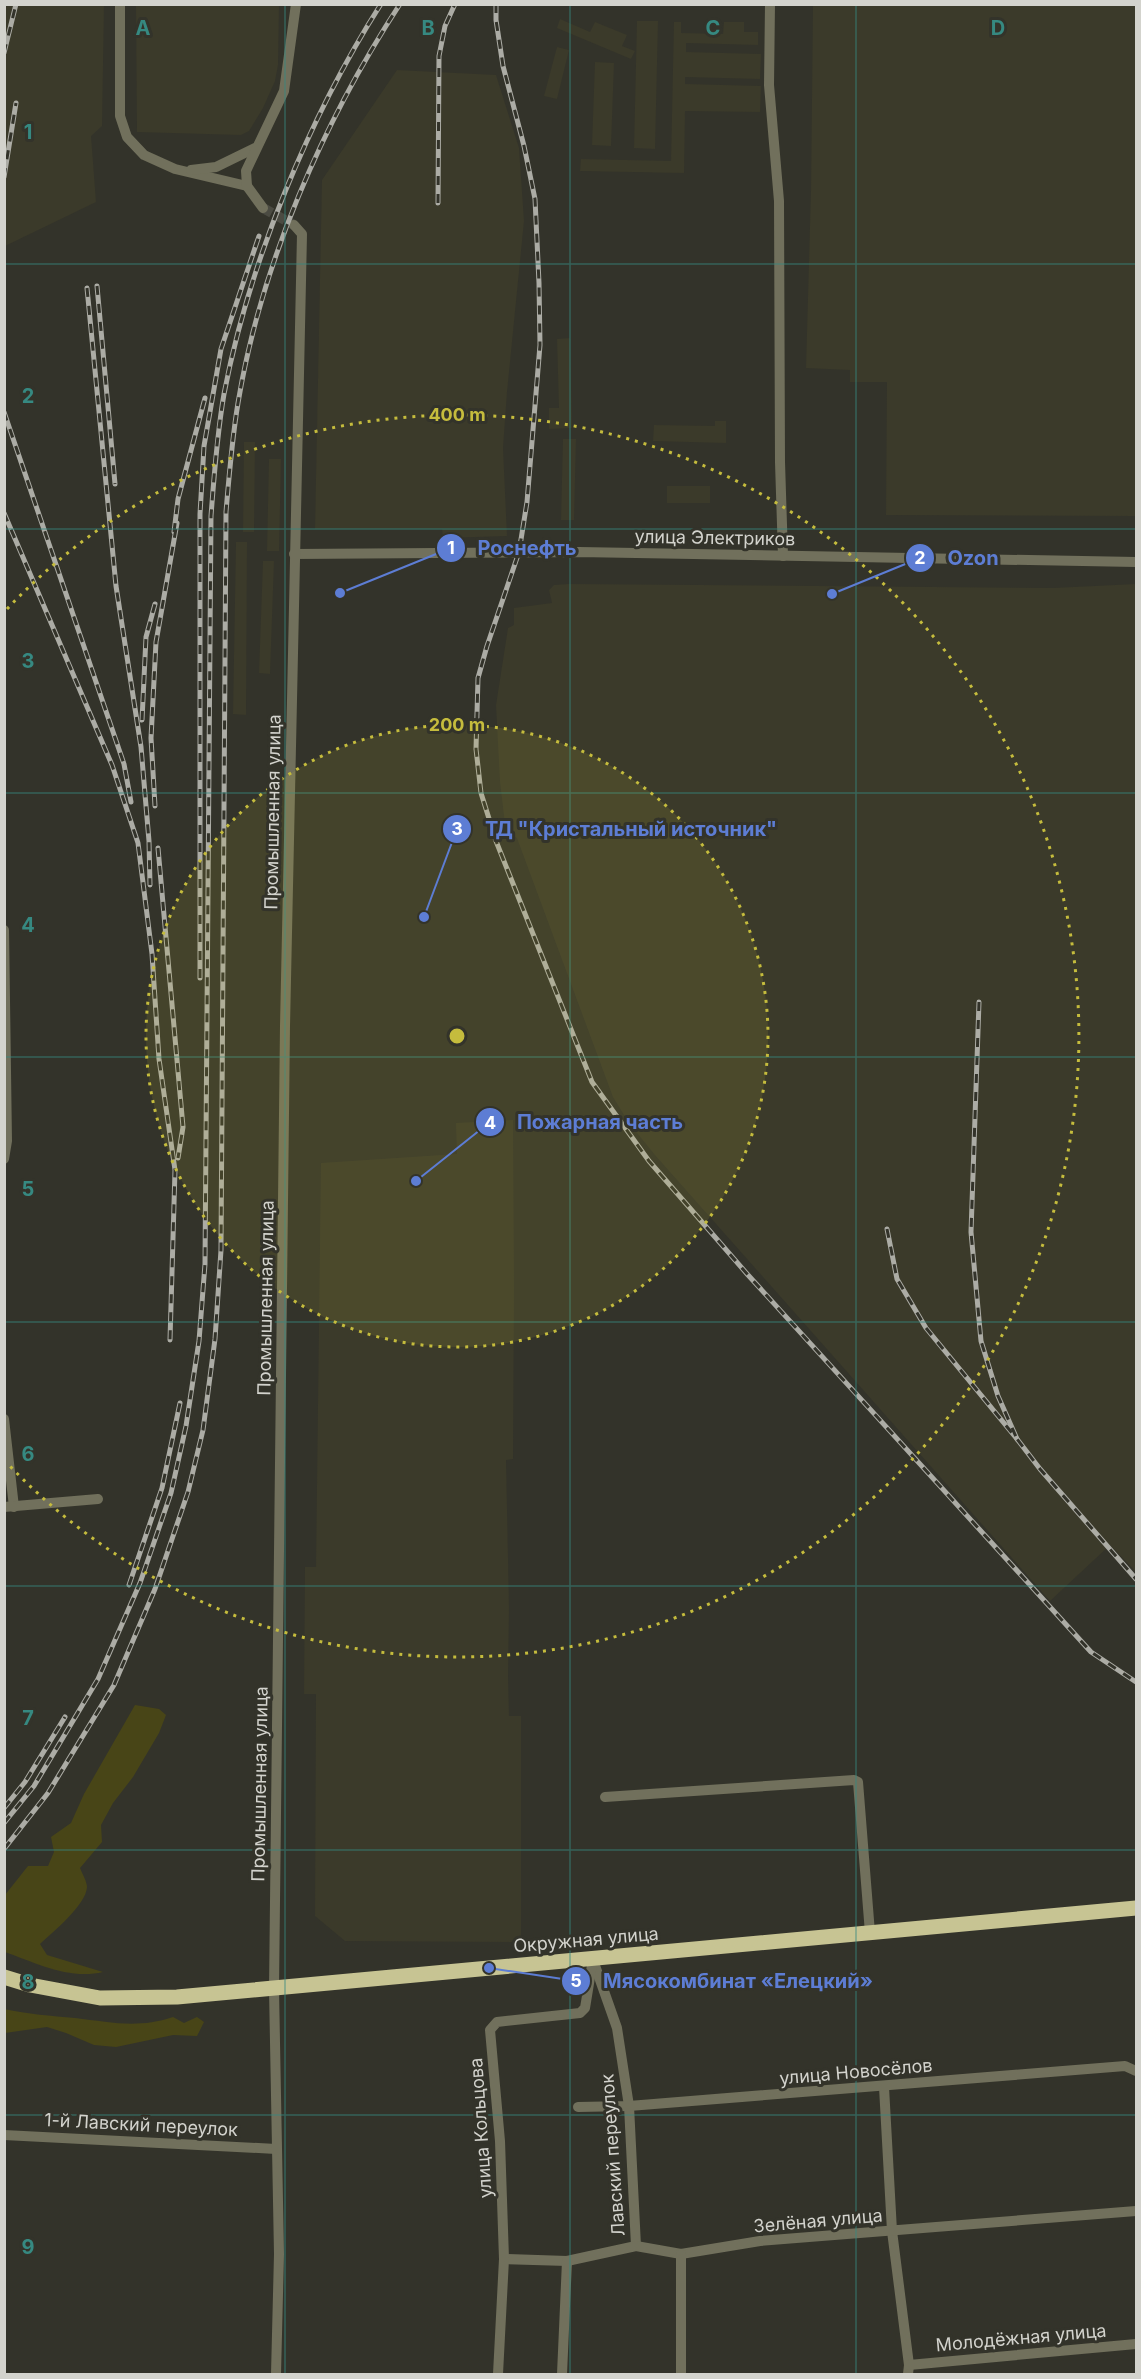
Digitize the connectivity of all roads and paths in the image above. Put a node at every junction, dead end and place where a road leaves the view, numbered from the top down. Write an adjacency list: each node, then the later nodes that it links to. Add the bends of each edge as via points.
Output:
1 (120, 4): 5 (street, via 120,116 127,136 144,155)
2 (296, 4): 4 (street, via 284,91)
3 (770, 4): 10 (street, via 769,85 779,201)
4 (255, 148): 5 (street, via 216,167); 6 (street, via 246,171)
5 (175, 169): 6 (street)
6 (247, 186): 7 (street)
7 (263, 208)
8 (294, 225): 9 (street, Промышленная улица, via 302,234)
9 (294, 554): 10 (street, улица Электриков); 22 (street, Промышленная улица)
10 (783, 556): 11 (street, улица Электриков)
11 (1137, 562)
12 (4, 930): 13 (street)
13 (4, 1159)
14 (4, 1419): 16 (street)
15 (98, 1499): 16 (street)
16 (9, 1507)
17 (605, 1797): 19 (street, via 858,1782)
18 (1137, 1908): 19 (highway, Окружная улица)
19 (870, 1933): 20 (highway, Окружная улица)
20 (592, 1959): 22 (highway, Окружная улица); 25 (street, Лавский переулок, via 617,2028); 33 (street, улица Кольцова, via 585,2008 580,2013 497,2022 490,2030 500,2141)
21 (4, 1977): 22 (highway, Окружная улица, via 100,1998)
22 (274, 1989): 28 (street, Промышленная улица)
23 (1137, 2071): 24 (street, улица Новосёлов, via 1125,2066)
24 (884, 2087): 25 (street, улица Новосёлов); 30 (street)
25 (629, 2106): 26 (street, улица Новосёлов); 31 (street, Лавский переулок)
26 (578, 2107)
27 (4, 2134): 28 (street, 1-й Лавский переулок)
28 (276, 2149): 37 (street, Промышленная улица)
29 (1137, 2211): 30 (street, Зелёная улица)
30 (892, 2231): 32 (street, Зелёная улица, via 760,2241); 36 (street)
31 (636, 2246): 32 (street, Зелёная улица); 34 (street, Зелёная улица)
32 (681, 2254): 40 (street)
33 (504, 2259): 34 (street, Зелёная улица); 38 (street, улица Кольцова)
34 (567, 2261): 39 (street)
35 (1137, 2344): 36 (street, Молодёжная улица)
36 (909, 2370)
37 (276, 2374)
38 (498, 2374)
39 (562, 2374)
40 (681, 2374)

